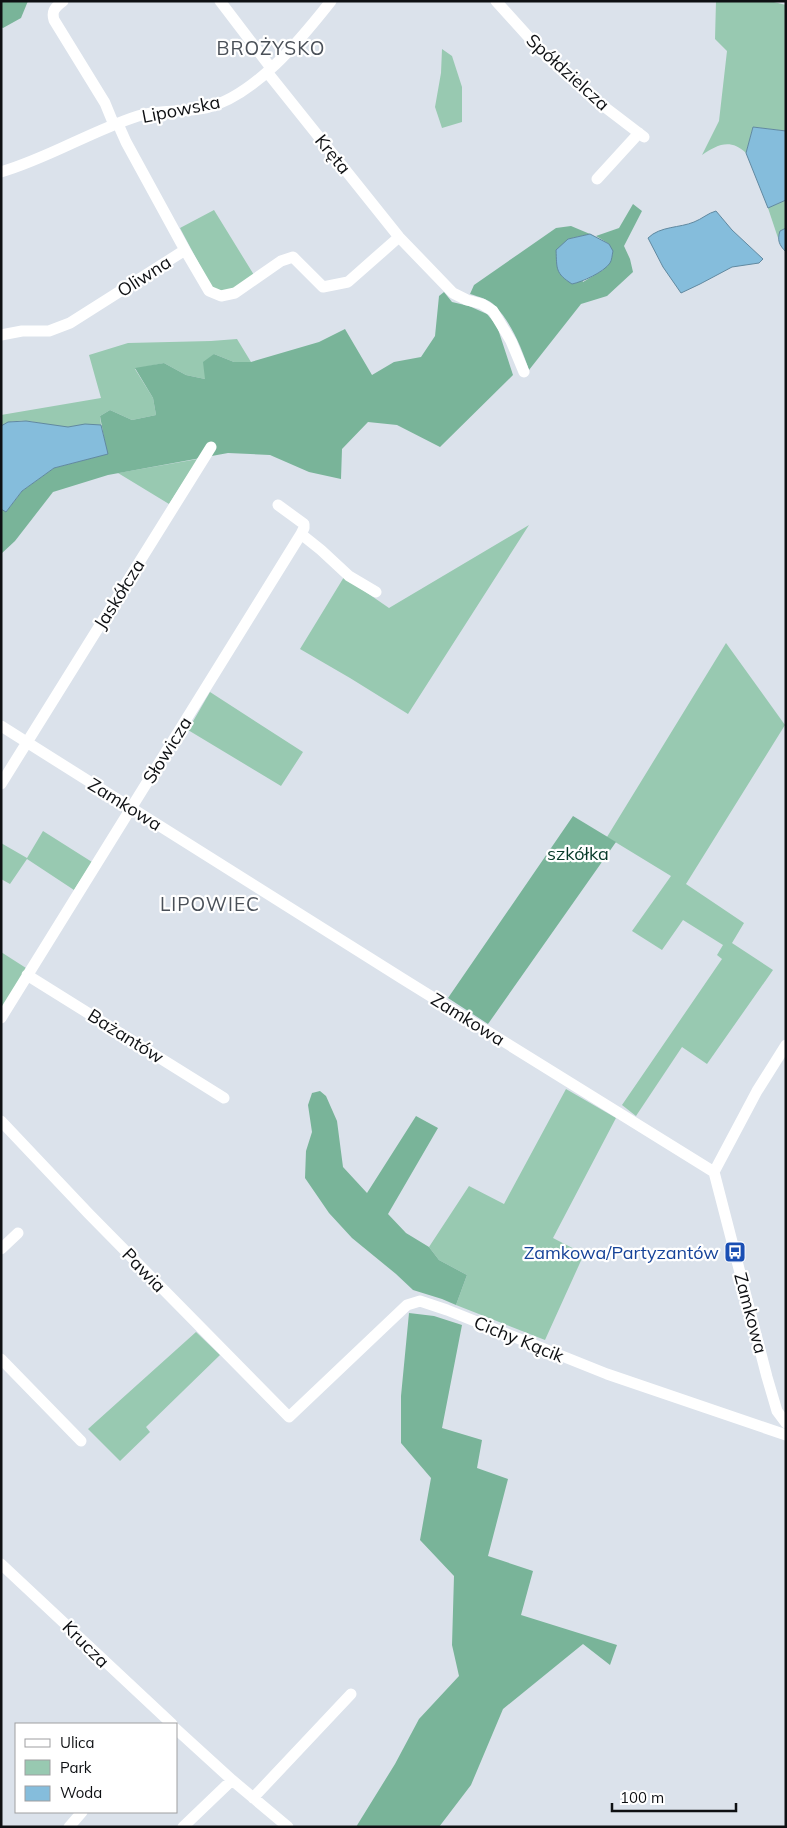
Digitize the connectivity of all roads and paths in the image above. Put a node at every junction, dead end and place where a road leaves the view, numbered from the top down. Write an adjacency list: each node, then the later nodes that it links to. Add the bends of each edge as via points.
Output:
1 (63, 1): 6 (street, via 54,9 54,20)
2 (220, 1): 5 (street, Kręta)
3 (332, 1): 5 (street, Lipowska)
4 (496, 1): 8 (street, Spółdzielcza, via 543,53 589,95 642,135)
5 (269, 70): 6 (street, Lipowska, via 225,102 205,108 140,116); 9 (street, Kręta)
6 (116, 125): 7 (street, Lipowska); 10 (street)
7 (1, 172)
8 (598, 178)
9 (399, 237): 10 (street, Oliwna, via 348,282 323,287 292,257 281,261 236,293 220,296 209,290); 12 (street, via 453,293 482,304 493,312)
10 (185, 250): 11 (street, Oliwna, via 70,324 49,331)
11 (1, 335)
12 (524, 372)
13 (212, 447): 18 (street, Jaskółcza)
14 (278, 505): 15 (street, via 304,524)
15 (301, 534): 16 (street, via 348,576); 20 (street, Słowicza)
16 (376, 592)
17 (1, 726): 18 (street, Zamkowa)
18 (27, 742): 19 (street, Jaskółcza); 20 (street, Zamkowa)
19 (1, 784)
20 (132, 808): 21 (street, Słowicza); 26 (street, Zamkowa)
21 (27, 975): 22 (street, Słowicza); 24 (street, Bażantów)
22 (1, 1018)
23 (786, 1045): 26 (street, via 757,1091)
24 (224, 1098)
25 (1, 1121): 30 (street, Pawia)
26 (714, 1172): 31 (street, Zamkowa, via 777,1411)
27 (18, 1233): 28 (street)
28 (1, 1249)
29 (1, 1359): 33 (street)
30 (289, 1417): 32 (street, Cichy Kącik, via 407,1305 420,1301 607,1374)
31 (786, 1423)
32 (786, 1435)
33 (81, 1441)
34 (1, 1564): 36 (street, Krucza)
35 (351, 1694): 39 (street)
36 (171, 1723)
37 (178, 1730): 38 (street)
38 (232, 1780): 39 (street); 43 (street)
39 (253, 1798): 41 (street)
40 (81, 1813): 42 (street)
41 (286, 1826)
42 (69, 1827)
43 (183, 1827)

